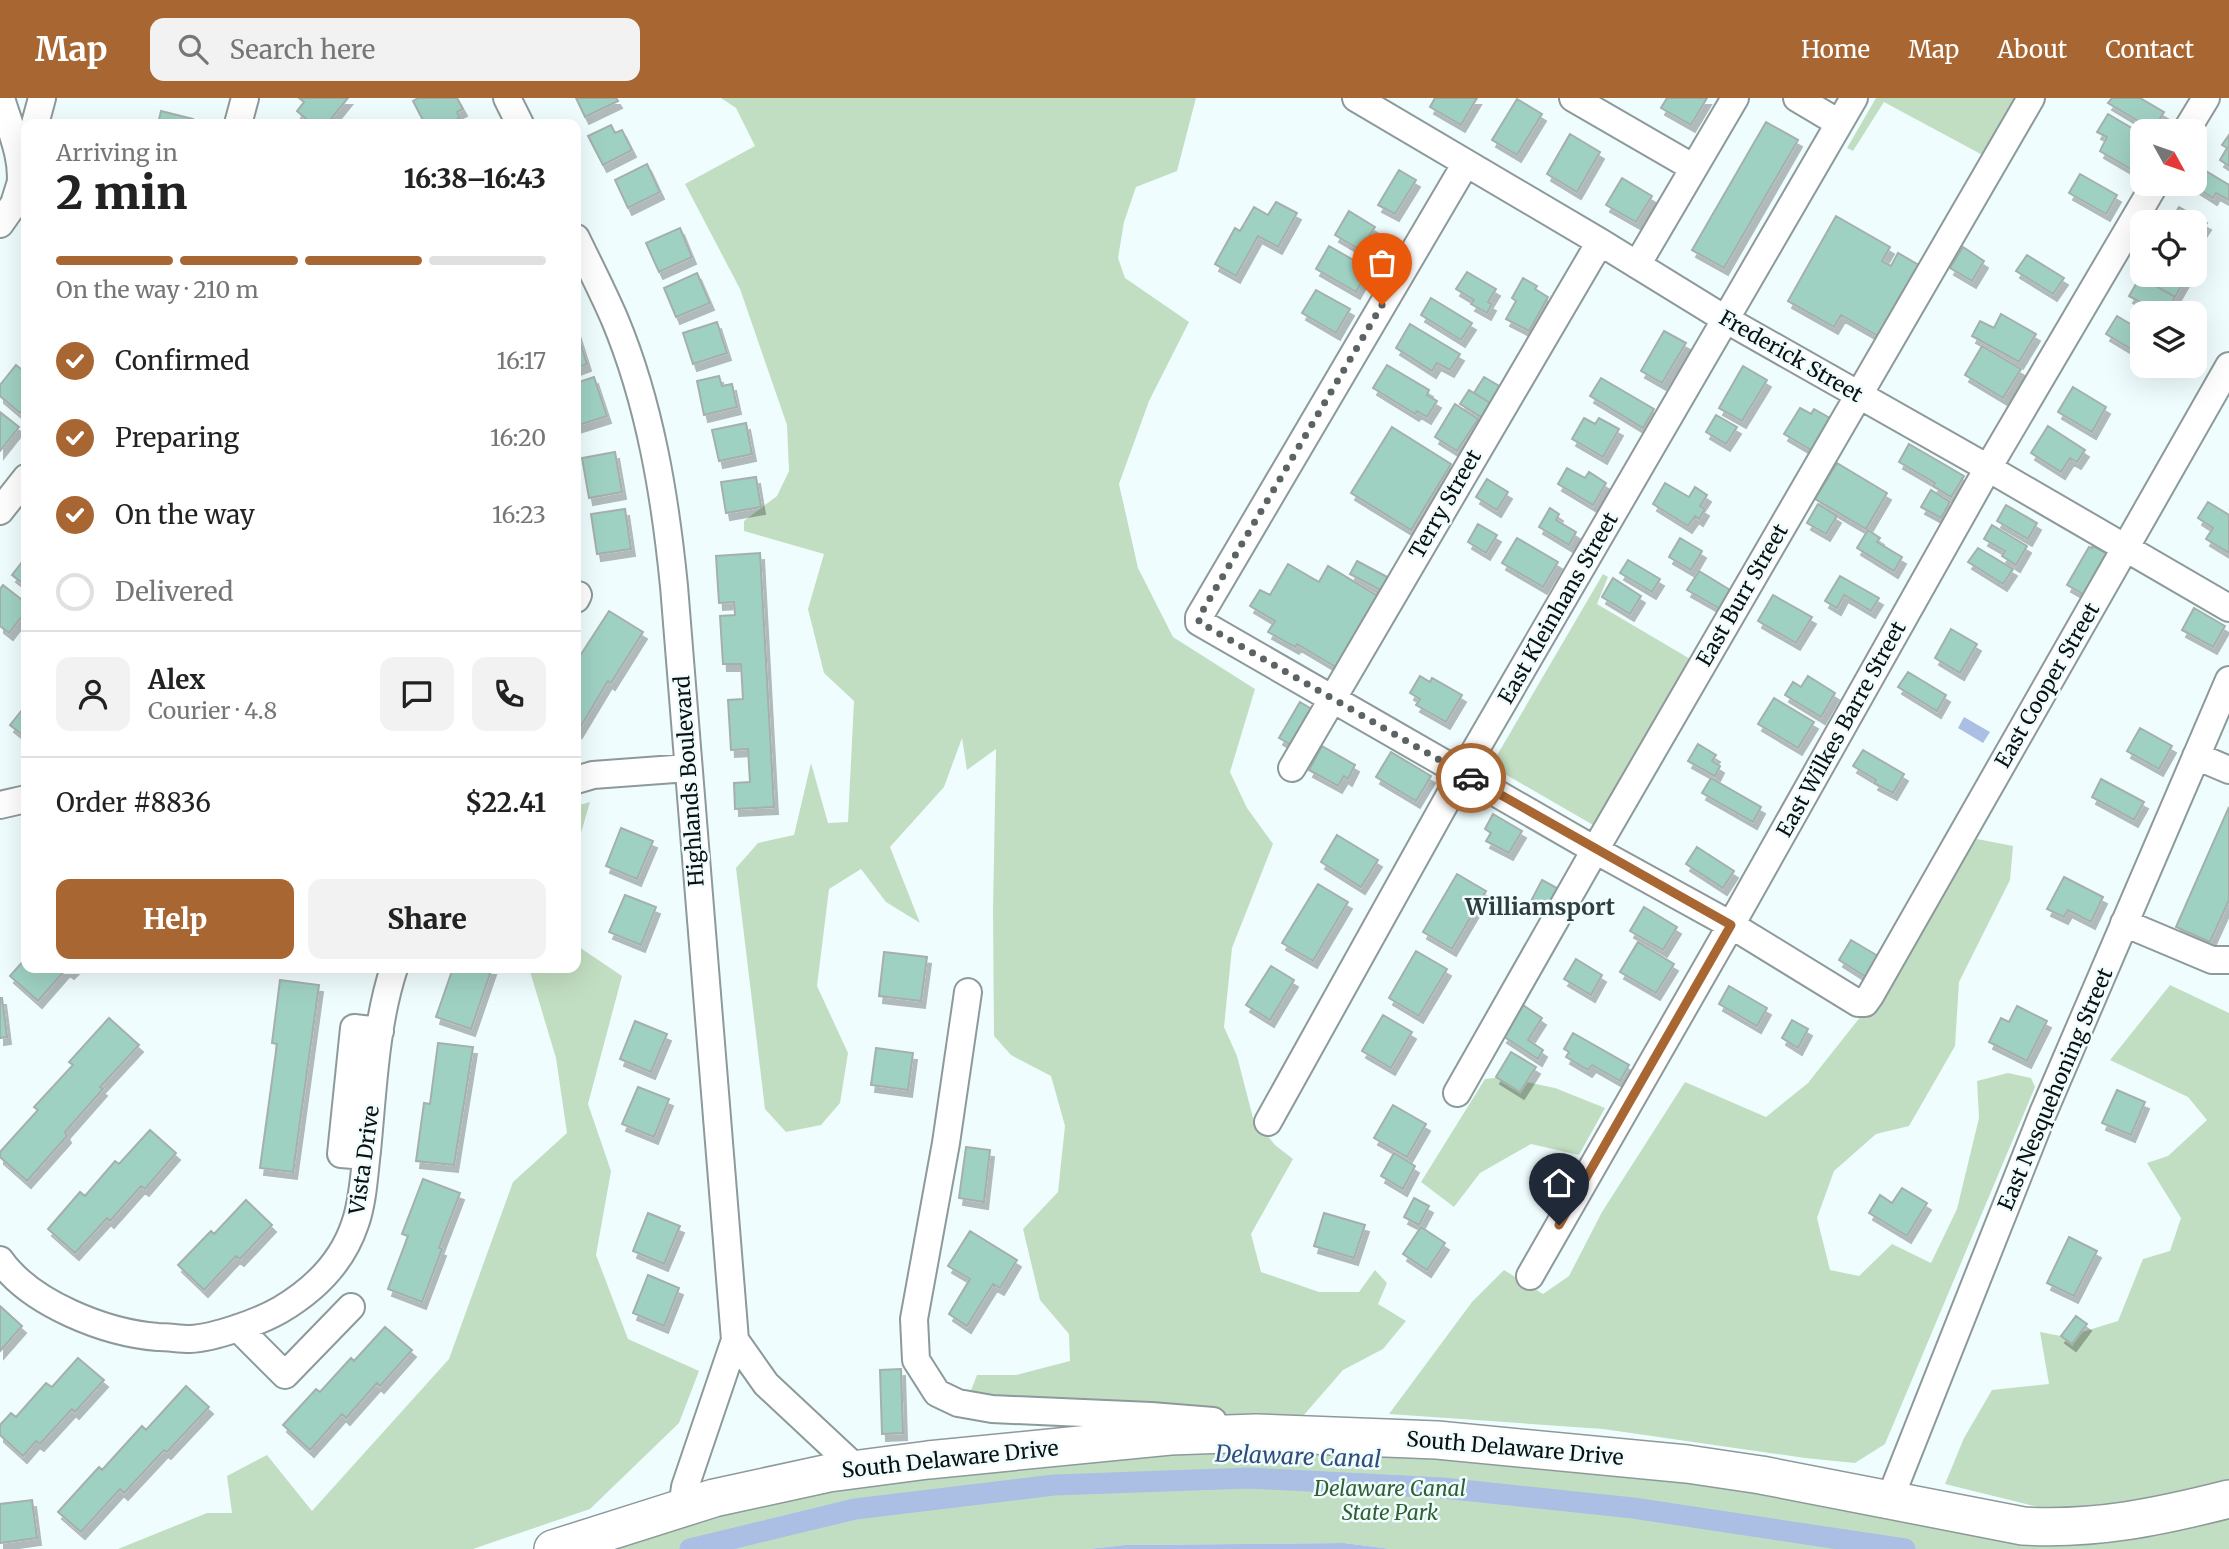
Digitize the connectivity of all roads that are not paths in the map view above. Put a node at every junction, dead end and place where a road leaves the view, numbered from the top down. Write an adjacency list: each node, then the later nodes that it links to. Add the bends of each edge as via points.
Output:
1 (1, 98): 20 (street, via 18,154)
2 (42, 98): 12 (street)
3 (245, 98): 13 (street)
4 (507, 98): 14 (street)
5 (1356, 98): 17 (street, Frederick Street)
6 (1573, 98): 18 (street)
7 (1735, 98): 18 (street)
8 (1797, 98): 16 (street)
9 (1854, 98): 16 (street, East Kleinhans Street)
10 (2031, 98): 28 (street, East Burr Street)
11 (2206, 98): 15 (street)
12 (36, 119)
13 (239, 119)
14 (518, 119)
15 (2193, 119)
16 (1839, 123): 26 (street, East Kleinhans Street)
17 (1466, 163): 23 (street, Frederick Street); 35 (street, via 1199,617 1199,622)
18 (1694, 168): 25 (street)
19 (21, 184): 20 (street)
20 (20, 188): 22 (street)
21 (2148, 196): 29 (street, East Wilkes Barre Street)
22 (0, 224)
23 (1600, 242): 25 (street, Frederick Street); 35 (street, Terry Street)
24 (581, 256): 37 (street, Highlands Boulevard, via 615,321 651,434 667,515)
25 (1637, 265): 26 (street, Frederick Street)
26 (1725, 319): 28 (street, Frederick Street); 40 (street, East Kleinhans Street)
27 (2229, 366): 32 (street, East Cooper Street)
28 (1858, 394): 29 (street, Frederick Street); 44 (street, East Burr Street)
29 (1988, 468): 32 (street, Frederick Street); 46 (street, East Wilkes Barre Street)
30 (21, 484): 31 (street)
31 (0, 511)
32 (2125, 548): 33 (street, Frederick Street); 46 (street, East Cooper Street, via 1865,1003 1858,1003)
33 (2229, 608)
34 (2229, 680): 36 (street, East Nesquehoning Street)
35 (1331, 699): 38 (street, Terry Street); 40 (street)
36 (2196, 755): 39 (street); 45 (street, East Nesquehoning Street)
37 (688, 768): 41 (street); 56 (street, Highlands Boulevard)
38 (1292, 768)
39 (2229, 771)
40 (1462, 773): 44 (street); 51 (street, East Kleinhans Street)
41 (581, 779)
42 (21, 800): 43 (street)
43 (0, 805)
44 (1595, 850): 46 (street); 50 (street, East Burr Street)
45 (2124, 923): 47 (street, via 2212,960); 60 (street, East Nesquehoning Street)
46 (1731, 925): 53 (street, East Wilkes Barre Street)
47 (2229, 960)
48 (393, 973): 55 (street, Vista Drive, via 380,1031 355,1224 337,1261 322,1279 269,1316)
49 (968, 992): 57 (street, via 914,1319 916,1360 936,1393 992,1409 1208,1419)
50 (1457, 1093)
51 (1268, 1122)
52 (0, 1260): 55 (street, Vista Drive, via 30,1289 66,1311 104,1325 144,1336 192,1339)
53 (1530, 1276)
54 (351, 1307): 55 (street, via 285,1375)
55 (238, 1328)
56 (735, 1340): 58 (street, via 766,1384); 61 (street, Highlands Boulevard)
57 (1255, 1433): 58 (highway, South Delaware Drive, via 1170,1436); 60 (highway, South Delaware Drive, via 1425,1439 1687,1464)
58 (857, 1469): 61 (highway, South Delaware Drive, via 760,1487)
59 (2229, 1499): 60 (highway, South Delaware Drive, via 2139,1521 2058,1528 2008,1525)
60 (1889, 1501)
61 (682, 1508): 62 (highway, South Delaware Drive)
62 (553, 1549)

